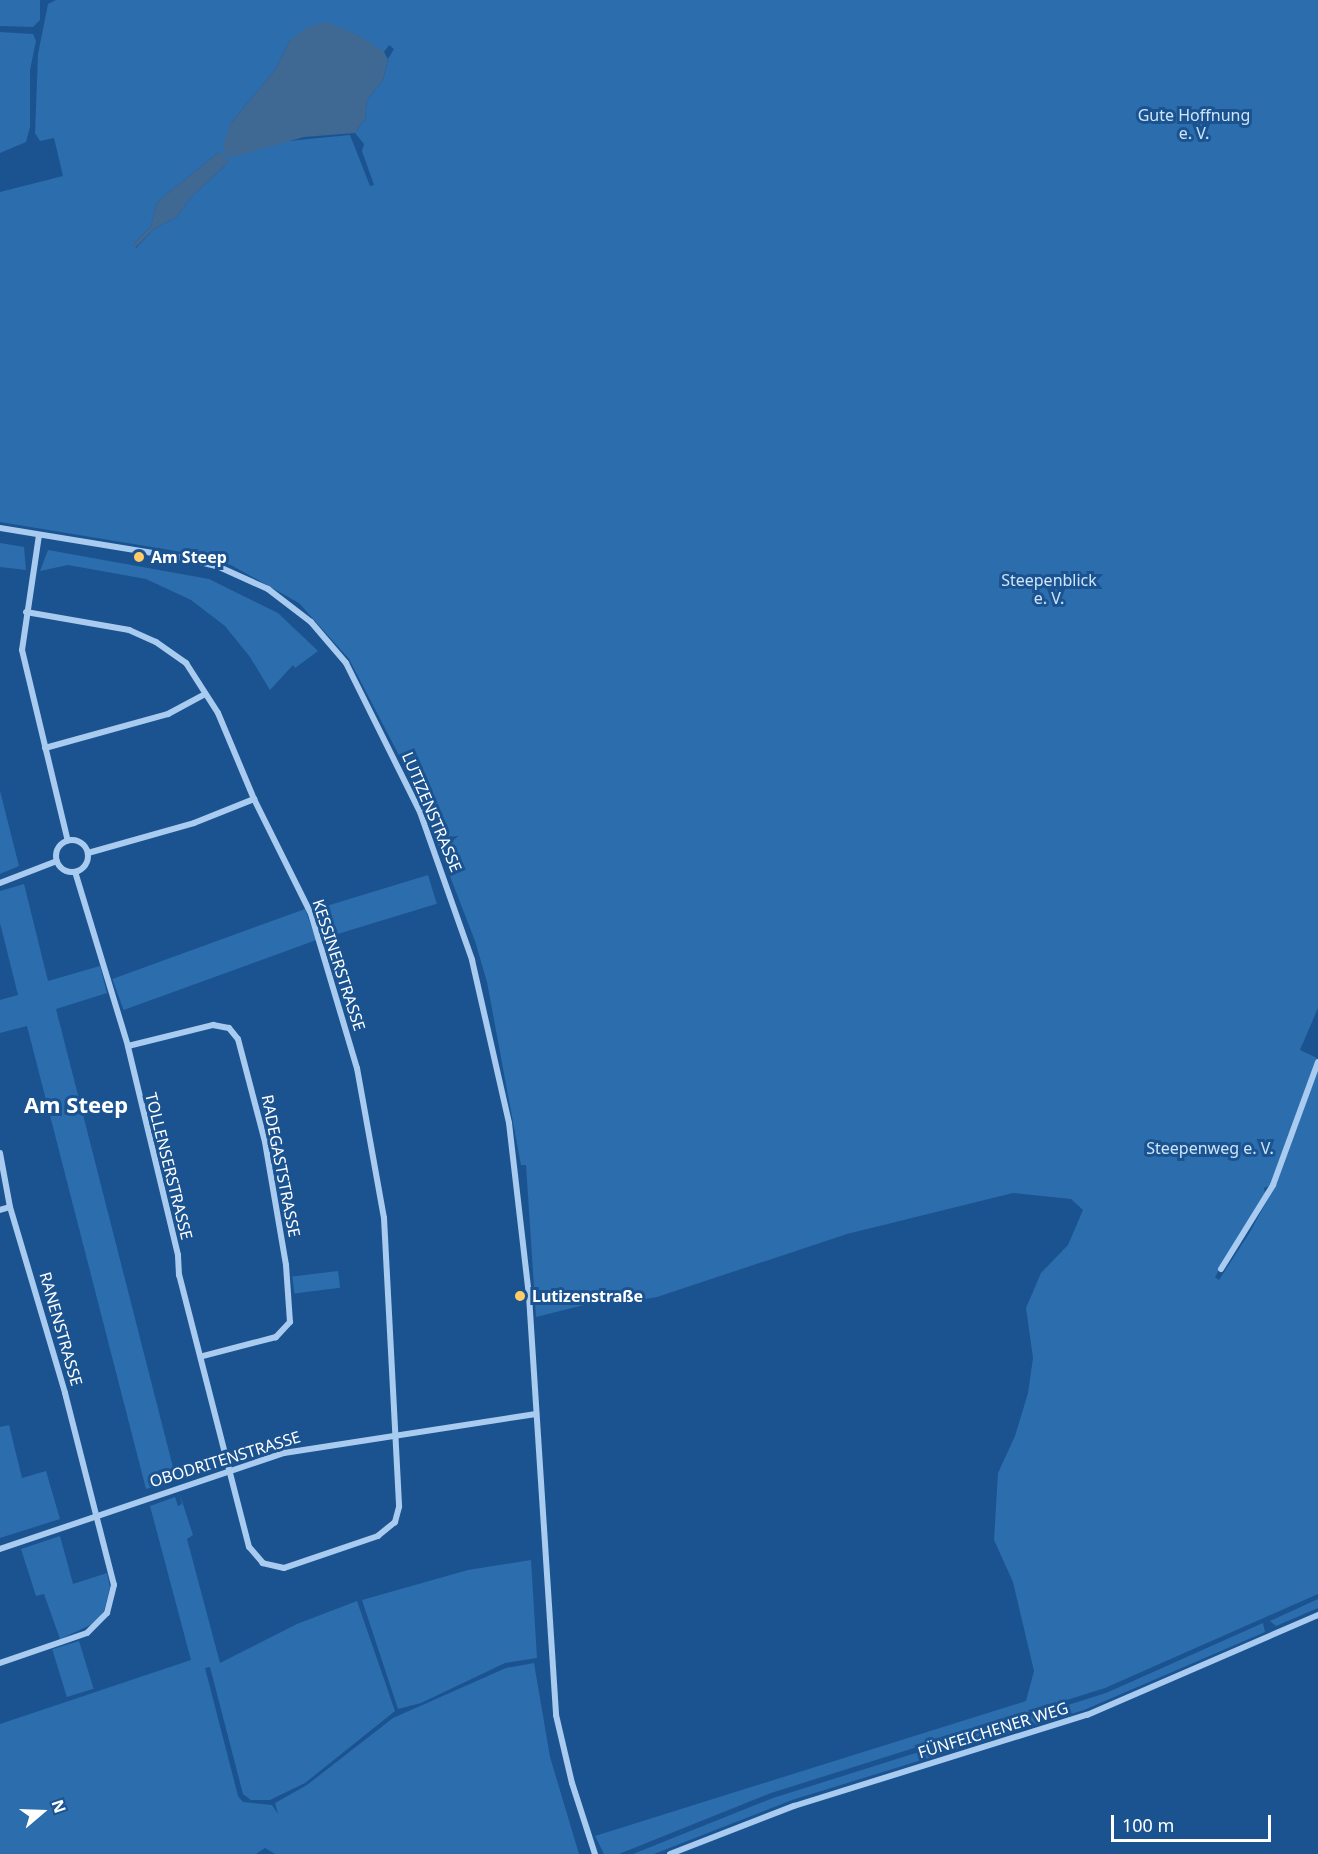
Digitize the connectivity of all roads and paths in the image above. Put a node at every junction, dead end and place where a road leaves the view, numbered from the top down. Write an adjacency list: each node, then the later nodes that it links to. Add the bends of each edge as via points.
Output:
1 (0, 528): 2 (street, LUTIZENSTRASSE)
2 (39, 535): 3 (street); 19 (street, LUTIZENSTRASSE, via 184,558 244,577 268,589 310,622 360,687 434,850 466,940 492,1036 522,1211)
3 (26, 612): 4 (street, KESSINERSTRASSE, via 104,624 144,636 186,663); 5 (street, via 23,658)
4 (205, 694): 5 (street, via 168,714); 6 (street, KESSINERSTRASSE, via 218,713)
5 (45, 748): 7 (street)
6 (254, 799): 8 (street, via 194,823); 20 (street, KESSINERSTRASSE, via 311,914 366,1108 384,1218)
7 (68, 841): 8 (street, via 83,844); 9 (street, via 60,847)
8 (88, 853): 10 (street, via 86,863)
9 (57, 861): 10 (street, via 63,869); 11 (street)
10 (75, 872): 12 (street, TOLLENSERSTRASSE)
11 (0, 883)
12 (128, 1046): 18 (street, TOLLENSERSTRASSE, via 178,1255 179,1275); 18 (street, RADEGASTSTRASSE, via 213,1025 229,1028 238,1039 265,1142 283,1244 290,1322 276,1337)
13 (1318, 1062): 17 (street, via 1273,1185)
14 (0, 1153): 15 (street, RANENSTRASSE)
15 (10, 1207): 16 (street); 22 (street, RANENSTRASSE)
16 (0, 1210)
17 (1221, 1269)
18 (203, 1356): 21 (street, TOLLENSERSTRASSE)
19 (536, 1414): 20 (street, OBODRITENSTRASSE); 26 (street, LUTIZENSTRASSE, via 556,1715)
20 (394, 1434): 21 (street, OBODRITENSTRASSE, via 307,1448); 21 (street, KESSINERSTRASSE, via 399,1507 391,1528 284,1568 263,1563 252,1553)
21 (229, 1469): 22 (street, OBODRITENSTRASSE)
22 (97, 1514): 23 (street, OBODRITENSTRASSE); 25 (street, RANENSTRASSE, via 114,1585 107,1613 87,1633)
23 (0, 1549)
24 (1318, 1615): 27 (street, FÜNFEICHENER WEG, via 1097,1711 794,1806)
25 (0, 1663)
26 (595, 1854)
27 (670, 1854)

